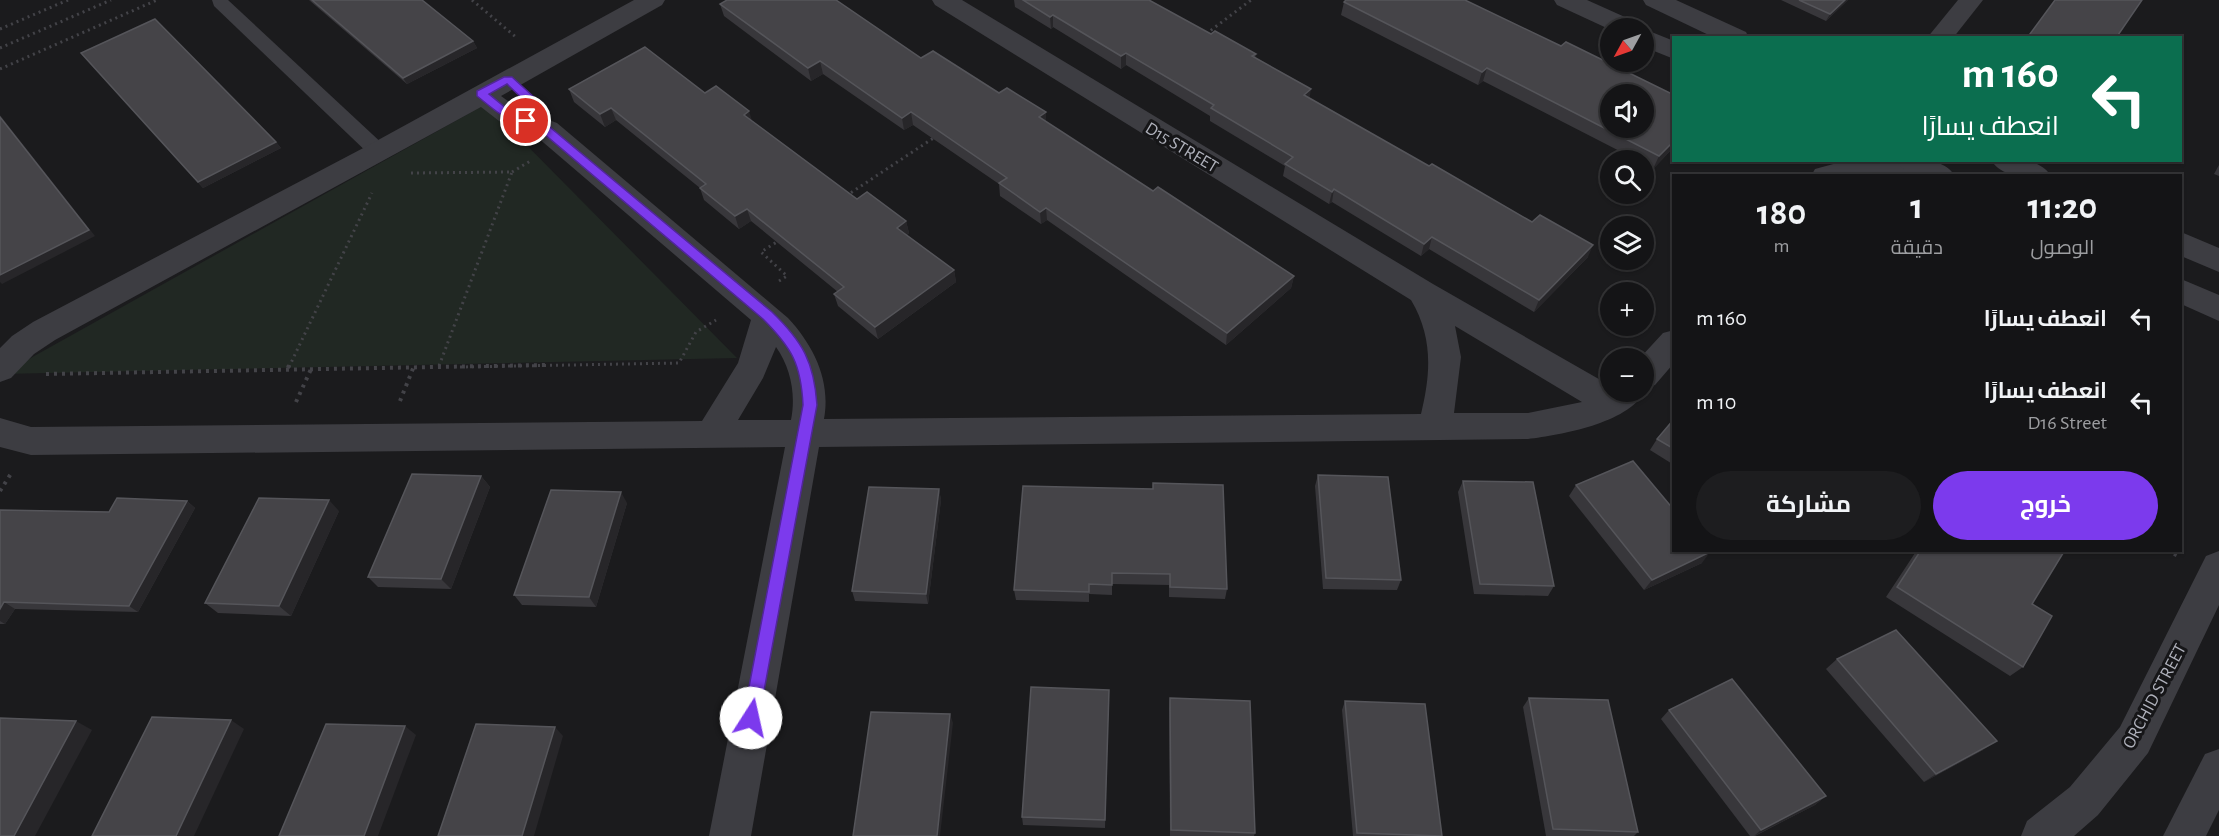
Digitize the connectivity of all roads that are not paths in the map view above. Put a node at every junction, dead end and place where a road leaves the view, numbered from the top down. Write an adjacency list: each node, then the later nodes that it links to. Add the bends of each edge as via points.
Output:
1 (653, 0): 12 (street)
2 (944, 0): 23 (street, D15 STREET)
3 (1566, 0): 7 (street)
4 (1655, 0): 8 (street)
5 (1971, 0): 9 (street)
6 (220, 2): 15 (lane)
7 (1605, 18)
8 (1733, 36)
9 (1941, 36)
10 (1654, 42): 11 (street)
11 (1672, 50)
12 (508, 79): 13 (street); 14 (street, via 532,102)
13 (481, 94): 14 (street, via 510,115); 15 (street)
14 (547, 130): 24 (street)
15 (380, 152): 28 (street, via 44,331 23,345)
16 (2010, 162): 19 (street)
17 (1922, 167): 18 (street, via 1870,165)
18 (1834, 174)
19 (2033, 174)
20 (2182, 243): 21 (street)
21 (2219, 261)
22 (2182, 290): 25 (street)
23 (1422, 292): 29 (street, D15 STREET); 31 (street, D15 STREET, via 1436,313 1447,360)
24 (758, 308): 33 (street, via 785,333 800,354 810,405); 34 (street, via 766,334 750,374)
25 (2219, 309)
26 (1672, 344): 27 (street)
27 (1654, 365)
28 (0, 369)
29 (1600, 387)
30 (1610, 402): 31 (street, via 1593,412 1551,424)
31 (1436, 426): 33 (street)
32 (0, 432): 34 (street, via 31,441)
33 (806, 433): 34 (street); 37 (street, via 784,531)
34 (711, 434)
35 (2219, 567): 38 (street, ORCHID STREET, via 2134,740 2084,801)
36 (2219, 768): 39 (street)
37 (730, 836)
38 (2042, 836)
39 (2184, 836)

